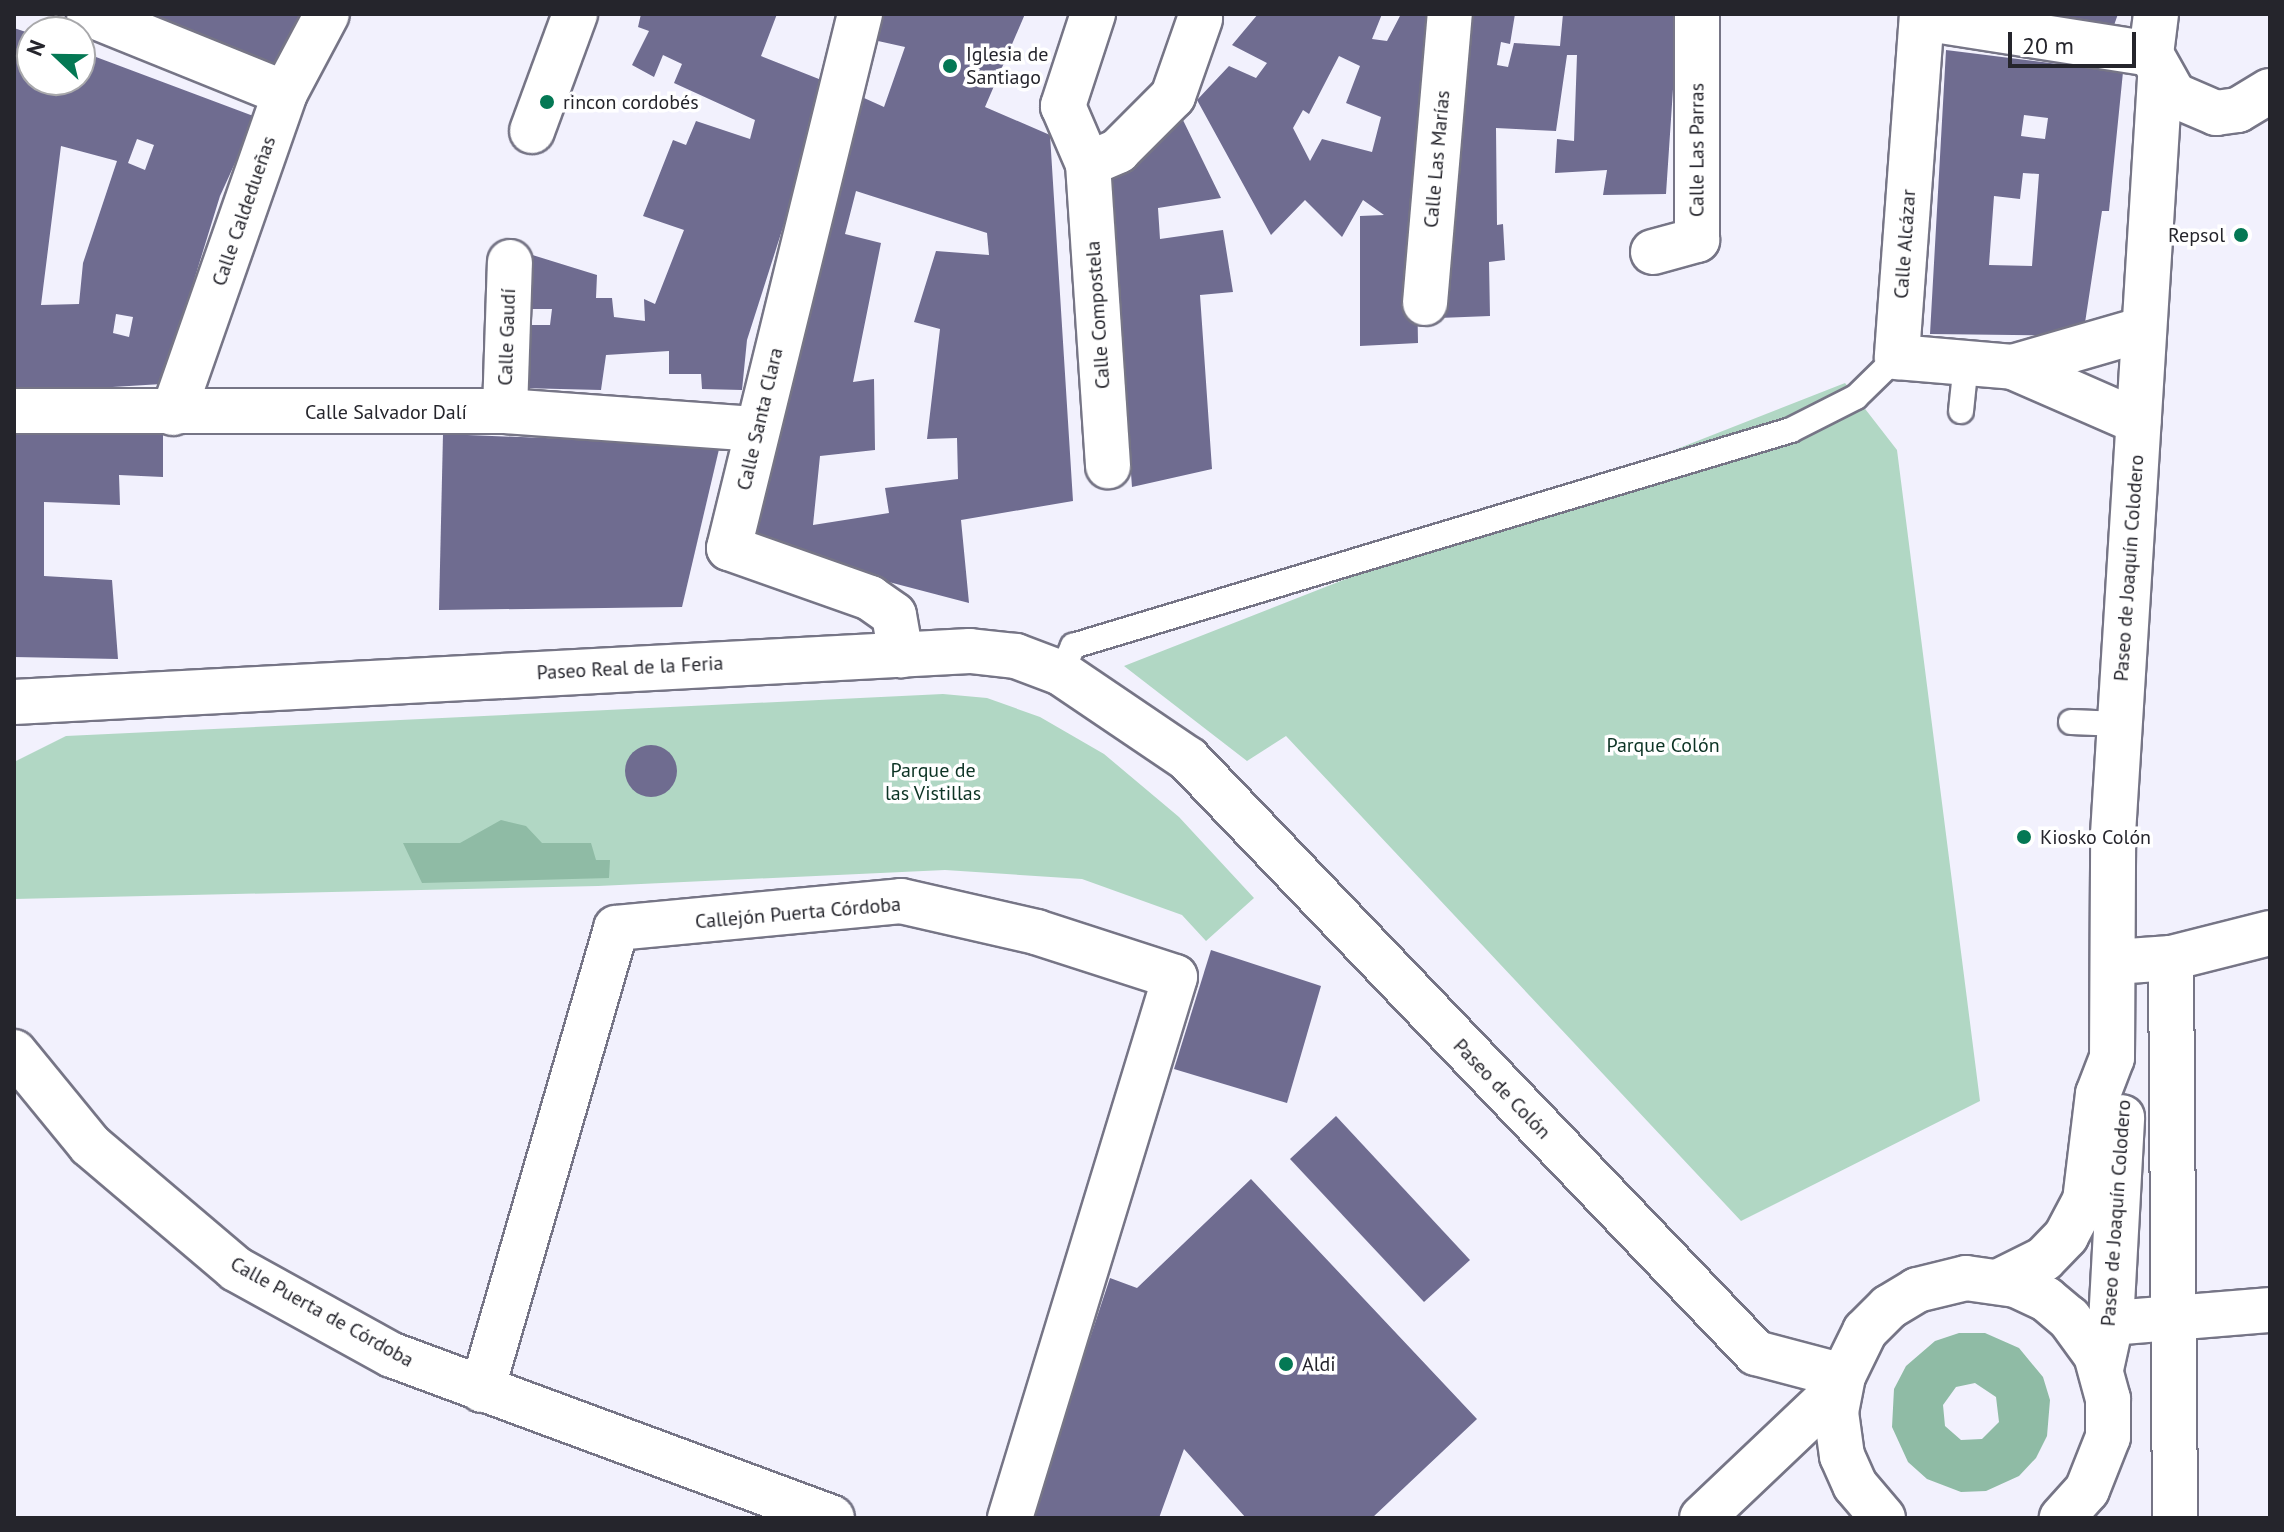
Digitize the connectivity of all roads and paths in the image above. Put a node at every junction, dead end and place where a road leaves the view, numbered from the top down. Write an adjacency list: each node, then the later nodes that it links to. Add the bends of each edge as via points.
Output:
1 (89, 14): 12 (street)
2 (327, 14): 12 (street, Calle Caldedueñas)
3 (575, 14): 13 (street)
4 (860, 14): 27 (street, Calle Santa Clara)
5 (1093, 14): 14 (street, Calle Compostela, via 1063,106)
6 (1450, 14): 17 (street, Calle Las Marías)
7 (1697, 14): 15 (street, Calle Las Parras, via 1697,240)
8 (1201, 16): 14 (street, via 1173,96 1118,151)
9 (1922, 16): 10 (street); 19 (street, Calle Alcázar)
10 (2155, 49): 11 (street, via 2193,107 2216,113 2238,110); 18 (street, Paseo de Joaquín Colodero)
11 (2270, 91)
12 (285, 93): 25 (street, Calle Caldedueñas)
13 (532, 131)
14 (1088, 164): 28 (street, Calle Compostela)
15 (1653, 252)
16 (510, 262): 23 (street, Calle Gaudí)
17 (1425, 303)
18 (2144, 329): 21 (street); 26 (street, Paseo de Joaquín Colodero)
19 (1897, 357): 20 (street); 30 (lane, via 1856,397 1791,430 1073,646)
20 (1966, 363): 21 (street); 24 (lane)
21 (2013, 367): 26 (street)
22 (14, 411): 25 (street, Calle Salvador Dalí)
23 (505, 411): 25 (street, Calle Salvador Dalí); 27 (street, Calle Salvador Dalí)
24 (1961, 411)
25 (173, 413)
26 (2139, 422): 33 (street, Paseo de Joaquín Colodero)
27 (757, 429): 29 (street, Calle Santa Clara, via 729,548 870,598 894,615)
28 (1108, 466)
29 (901, 655): 30 (street, Paseo Real de la Feria, via 1016,656); 31 (street, Paseo Real de la Feria)
30 (1061, 673): 34 (street, Paseo Real de la Feria)
31 (23, 711)
32 (2071, 722): 33 (lane)
33 (2120, 724): 37 (street, Paseo de Joaquín Colodero)
34 (1188, 759): 45 (street, Paseo de Colón, via 1756,1353)
35 (2270, 933): 36 (street)
36 (2171, 958): 37 (street); 42 (street)
37 (2114, 962): 39 (street, Paseo de Joaquín Colodero)
38 (14, 1052): 46 (street, Calle Puerta de Córdoba, via 90,1145 236,1269 392,1355)
39 (2112, 1058): 40 (street, Paseo de Joaquín Colodero, via 2098,1094 2085,1201 2066,1236 2044,1259); 43 (street, Paseo de Joaquín Colodero, via 2124,1085)
40 (2000, 1281): 44 (street, via 2058,1308 2088,1341); 45 (street, via 1950,1280 1903,1297 1865,1331)
41 (2270, 1310): 42 (street)
42 (2172, 1317): 43 (street); 52 (street)
43 (2111, 1323): 44 (street, Paseo de Joaquín Colodero)
44 (2101, 1369): 47 (street, via 2108,1437)
45 (1841, 1382): 50 (street); 51 (street, via 1842,1456 1855,1485)
46 (482, 1390): 48 (street, Calle Puerta de Córdoba); 49 (street, Callejón Puerta Córdoba, via 616,928 901,901 1036,932 1175,977)
47 (2074, 1512)
48 (832, 1518)
49 (1010, 1518)
50 (1702, 1518)
51 (1883, 1518)
52 (2175, 1518)

